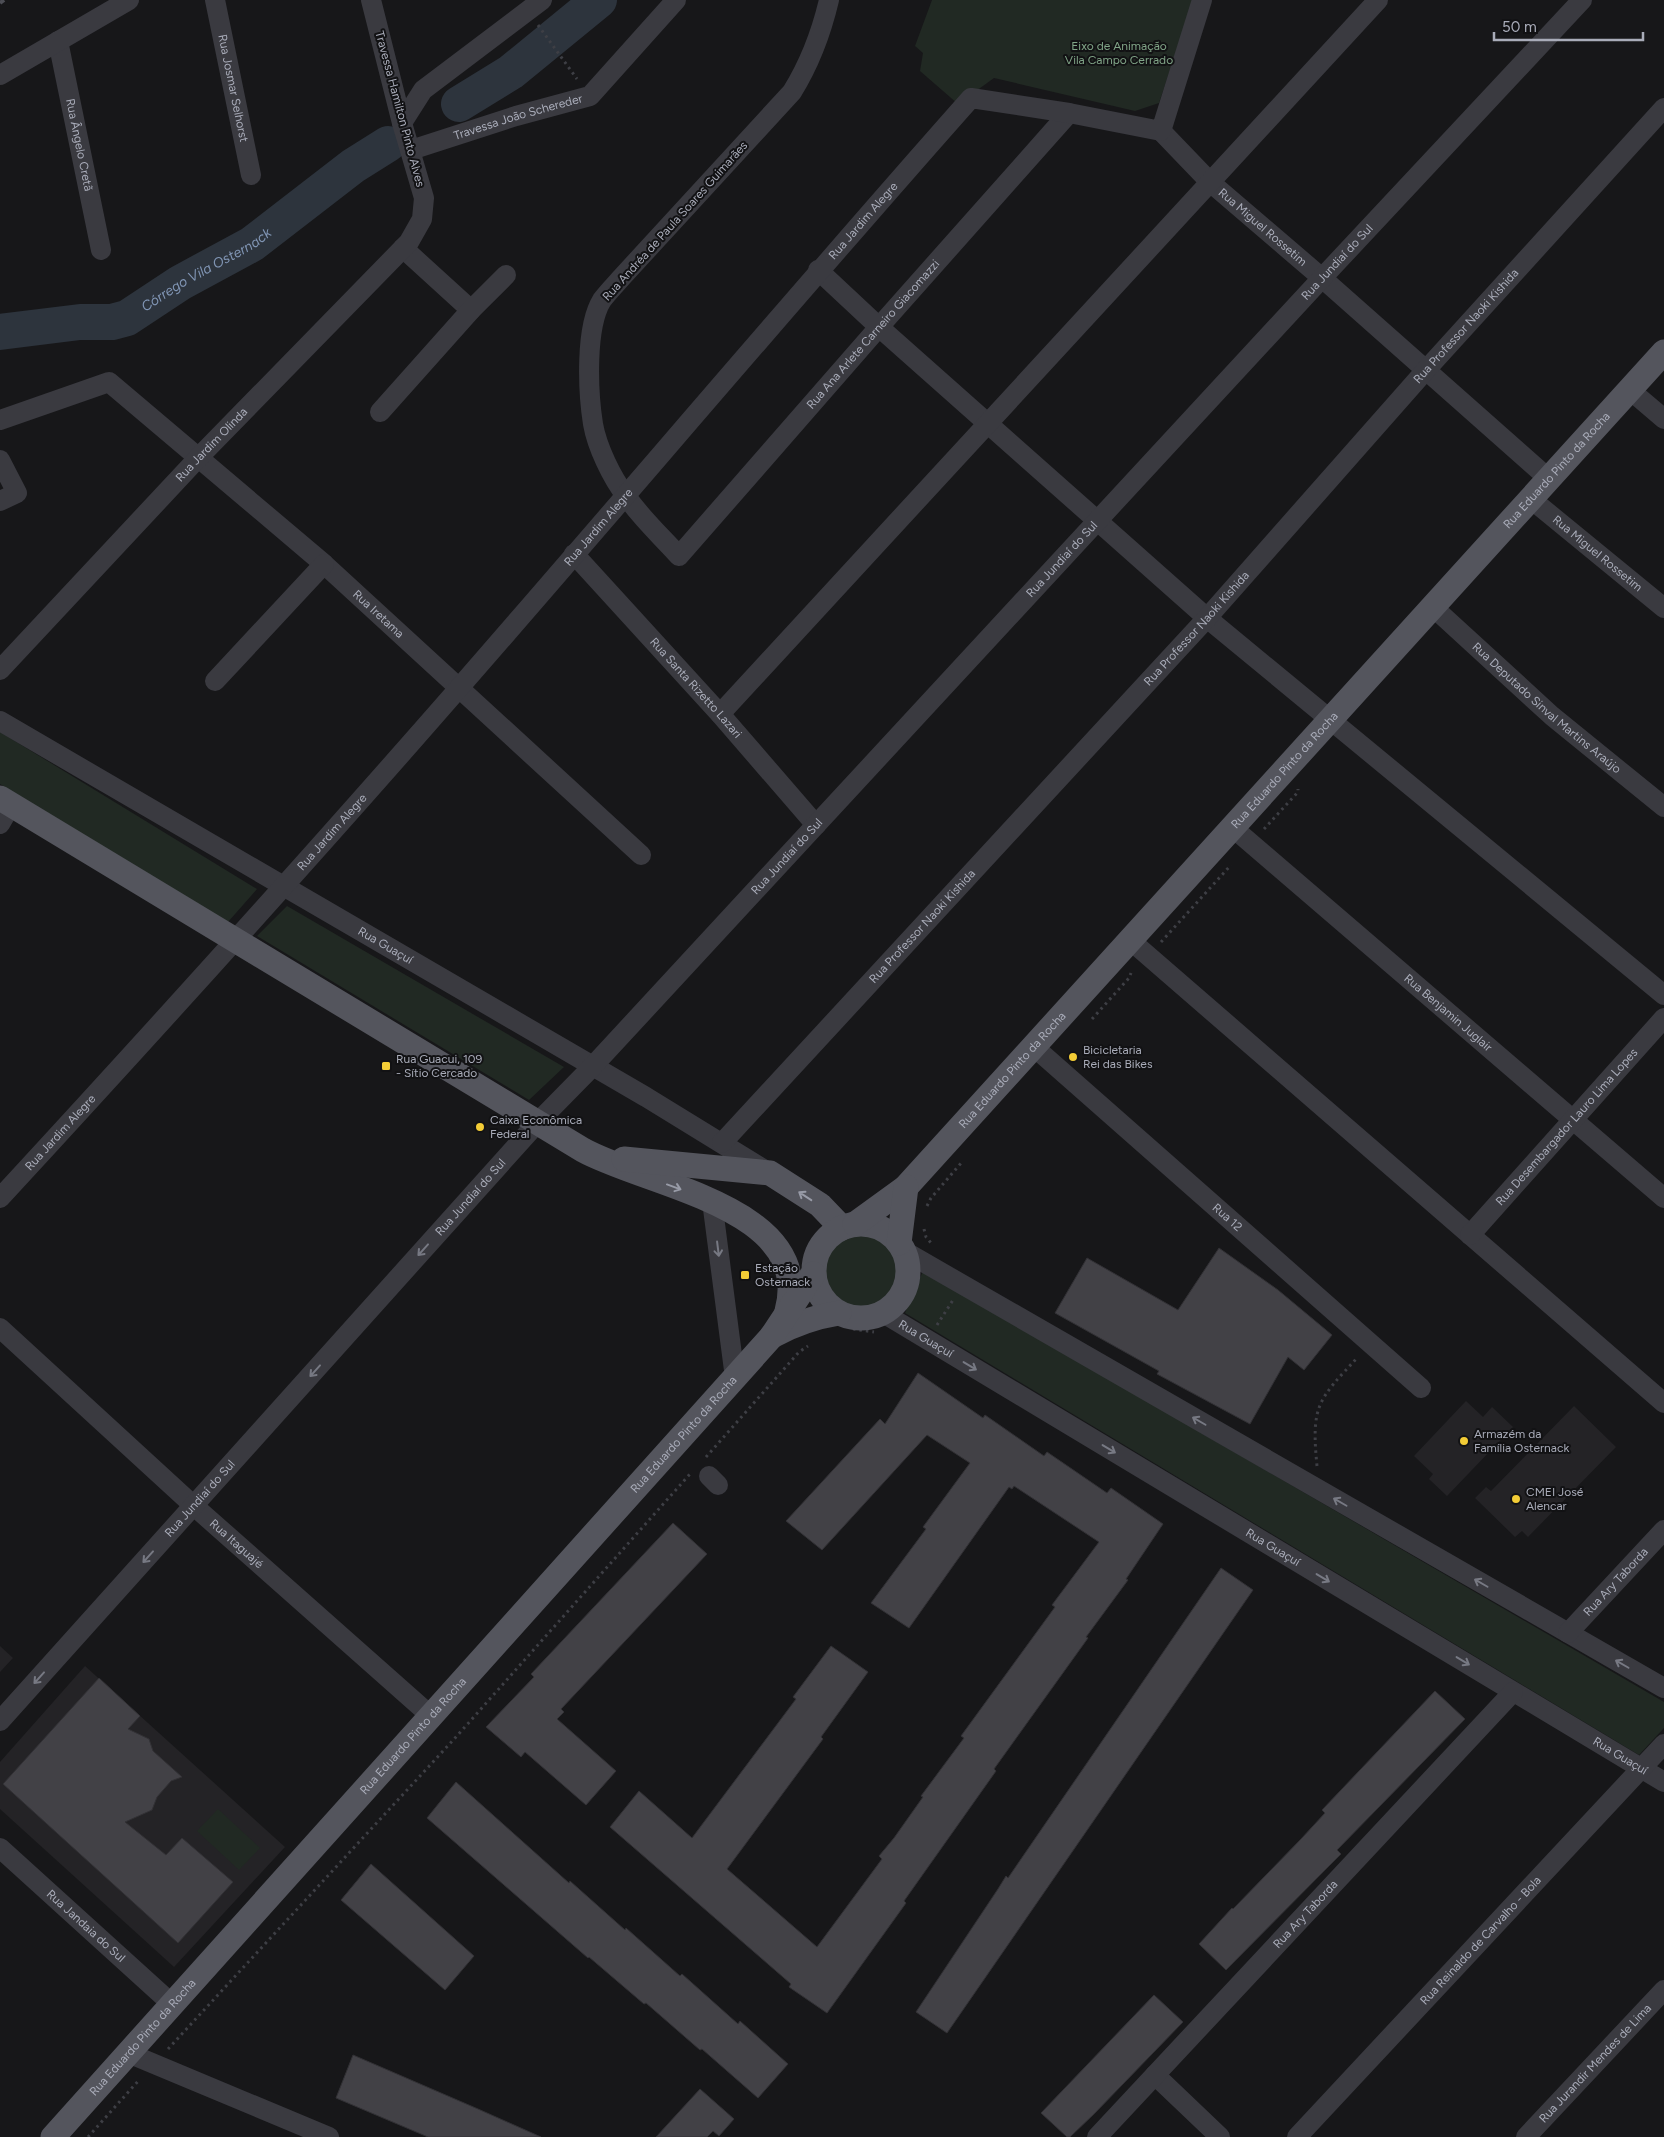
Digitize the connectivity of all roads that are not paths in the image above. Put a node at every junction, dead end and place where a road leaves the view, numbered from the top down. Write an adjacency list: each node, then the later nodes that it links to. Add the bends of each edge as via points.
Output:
1 (129, 0): 10 (street)
2 (215, 0): 17 (street, Rua Josmar Selhorst)
3 (371, 0): 14 (street, Travessa Hamilton Pinto Alves)
4 (676, 0): 16 (street, Travessa João Schereder, via 590,96)
5 (829, 0): 37 (street, Rua Andréa de Paula Soares Guimarães, via 816,48 792,92 602,300 590,342 593,424 601,451)
6 (1202, 0): 15 (street)
7 (1378, 0): 18 (street)
8 (1582, 0): 24 (street, Rua Jundiaí do Sul)
9 (534, 8): 14 (street, via 423,90)
10 (58, 41): 11 (street); 21 (street, Rua Ângelo Cretã)
11 (0, 75)
12 (1664, 108): 28 (street, Rua Professor Naoki Kishida)
13 (1069, 113): 15 (street, Rua Jardim Alegre); 22 (street, Rua Jardim Alegre, via 971,98); 26 (street, Rua Ana Arlete Carneiro Giacomazzi)
14 (402, 123): 16 (street, Travessa Hamilton Pinto Alves)
15 (1161, 131): 18 (street, Rua Miguel Rossetim)
16 (411, 150): 19 (street, Travessa Hamilton Pinto Alves, via 424,198)
17 (252, 175)
18 (1210, 182): 24 (street, Rua Miguel Rossetim); 33 (street)
19 (422, 219): 20 (street, Rua Jardim Olinda)
20 (403, 248): 25 (street); 34 (street, Rua Jardim Olinda)
21 (101, 250)
22 (818, 270): 26 (street); 37 (street, Rua Jardim Alegre)
23 (506, 275): 25 (street)
24 (1322, 278): 28 (street, Rua Miguel Rossetim); 40 (street, Rua Jundiaí do Sul)
25 (471, 310): 30 (street)
26 (879, 327): 33 (street); 42 (street, Rua Ana Arlete Carneiro Giacomazzi)
27 (1664, 352): 29 (main road, Rua Eduardo Pinto da Rocha)
28 (1425, 371): 36 (street, Rua Miguel Rossetim); 46 (street, Rua Professor Naoki Kishida)
29 (1630, 390): 31 (street); 36 (main road, Rua Eduardo Pinto da Rocha)
30 (380, 412)
31 (1664, 418)
32 (0, 420): 34 (street, Rua Iretama, via 109,382)
33 (988, 423): 40 (street); 50 (street)
34 (199, 457): 43 (street, Rua Iretama); 47 (street, Rua Jardim Olinda)
35 (0, 460): 39 (street, via 17,493)
36 (1549, 479): 38 (main road, Rua Eduardo Pinto da Rocha)
37 (626, 496): 41 (street, Rua Jardim Alegre); 42 (street, Rua Andréa de Paula Soares Guimarães)
38 (1531, 499): 44 (main road, Rua Eduardo Pinto da Rocha); 45 (street, Rua Miguel Rossetim)
39 (0, 501)
40 (1097, 521): 46 (street); 55 (street, Rua Jundiaí do Sul)
41 (574, 554): 49 (street, Rua Jardim Alegre); 50 (street, Rua Santa Rizetto Lazari)
42 (679, 556)
43 (324, 564): 48 (street); 49 (street, Rua Iretama)
44 (1432, 607): 51 (main road, Rua Eduardo Pinto da Rocha); 53 (street, Rua Deputado Sinval Martins Araújo, via 1552,716)
45 (1664, 608)
46 (1207, 618): 51 (street); 67 (street, Rua Professor Naoki Kishida)
47 (0, 670)
48 (215, 681)
49 (459, 688): 57 (street, Rua Iretama); 58 (street, Rua Jardim Alegre)
50 (720, 714): 55 (street, Rua Santa Rizetto Lazari)
51 (1331, 719): 56 (main road, Rua Eduardo Pinto da Rocha); 61 (street)
52 (0, 721): 58 (street, Rua Guaçuí)
53 (1664, 807)
54 (4, 809): 60 (main road, Rua Guaçuí)
55 (816, 824): 64 (street, Rua Jundiaí do Sul)
56 (1232, 828): 59 (main road, Rua Eduardo Pinto da Rocha); 65 (street, Rua Benjamin Juglair)
57 (641, 855)
58 (284, 887): 60 (street, Rua Jardim Alegre); 64 (street, Rua Guaçuí)
59 (1130, 940): 63 (main road, Rua Eduardo Pinto da Rocha); 75 (street)
60 (236, 941): 66 (main road, Rua Guaçuí); 71 (street, Rua Jardim Alegre)
61 (1664, 995)
62 (1664, 1018): 65 (street, Rua Desembargador Lauro Lima Lopes)
63 (1033, 1046): 70 (main road, Rua Eduardo Pinto da Rocha); 84 (street, Rua 12)
64 (592, 1067): 66 (street, Rua Jundiaí do Sul); 67 (street, Rua Guaçuí)
65 (1573, 1120): 72 (street, Rua Benjamin Juglair); 75 (street, Rua Desembargador Lauro Lima Lopes)
66 (538, 1122): 68 (main road, Rua Guaçuí); 86 (street, Rua Jundiaí do Sul, one-way to 86)
67 (722, 1143): 69 (street, Rua Guaçuí)
68 (596, 1157): 69 (main road, Rua Guaçuí); 73 (main road, Rua Guaçuí, one-way to 73)
69 (770, 1173): 73 (main road, via 730,1177 724,1180); 74 (main road, Rua Guaçuí, one-way to 69)
70 (906, 1187): 74 (main road, Rua Eduardo Pinto da Rocha); 76 (main road)
71 (0, 1198)
72 (1664, 1198)
73 (712, 1201): 77 (main road, Rua Guaçuí, via 743,1217 766,1234); 83 (street, one-way to 83)
74 (848, 1226): 76 (main road, via 868,1224 880,1228 891,1234); 78 (main road, via 820,1246)
75 (1470, 1234): 85 (street)
76 (902, 1247): 80 (main road, via 909,1265 908,1280); 88 (street, one-way to 76)
77 (780, 1252): 78 (main road); 82 (main road, Rua Eduardo Pinto da Rocha, via 786,1262 791,1286 790,1300)
78 (814, 1267): 79 (main road, via 817,1290); 82 (main road, Rua Eduardo Pinto da Rocha)
79 (843, 1321): 80 (main road, via 868,1318); 82 (main road, Rua Eduardo Pinto da Rocha, via 816,1317)
80 (882, 1324): 90 (street, Rua Guaçuí, one-way to 90)
81 (0, 1328): 86 (street, Rua Itaguajé)
82 (778, 1328): 83 (main road, Rua Eduardo Pinto da Rocha)
83 (735, 1378): 91 (main road, Rua Eduardo Pinto da Rocha)
84 (1421, 1388)
85 (1664, 1403)
86 (194, 1506): 91 (street, Rua Itaguajé); 92 (street, Rua Jundiaí do Sul, one-way to 92)
87 (1664, 1530): 88 (street, Rua Ary Taborda)
88 (1568, 1633): 89 (street, one-way to 88)
89 (1664, 1688)
90 (1513, 1692): 94 (street, Rua Guaçuí); 100 (street, Rua Ary Taborda)
91 (431, 1716): 98 (main road, Rua Eduardo Pinto da Rocha)
92 (0, 1722)
93 (1664, 1744): 94 (street, Rua Reinaldo de Carvalho - Bola)
94 (1641, 1768): 95 (street, Rua Guaçuí); 105 (street, Rua Reinaldo de Carvalho - Bola)
95 (1664, 1782)
96 (0, 1848): 98 (street, Rua Jandaia do Sul)
97 (1664, 1990): 106 (street, Rua Jurandir Mendes de Lima)
98 (172, 2004): 99 (main road, Rua Eduardo Pinto da Rocha)
99 (128, 2053): 101 (main road, Rua Eduardo Pinto da Rocha); 102 (street)
100 (1154, 2075): 103 (street, Rua Ary Taborda); 104 (street)
101 (53, 2137)
102 (329, 2137)
103 (1097, 2137)
104 (1220, 2137)
105 (1297, 2137)
106 (1526, 2137)

